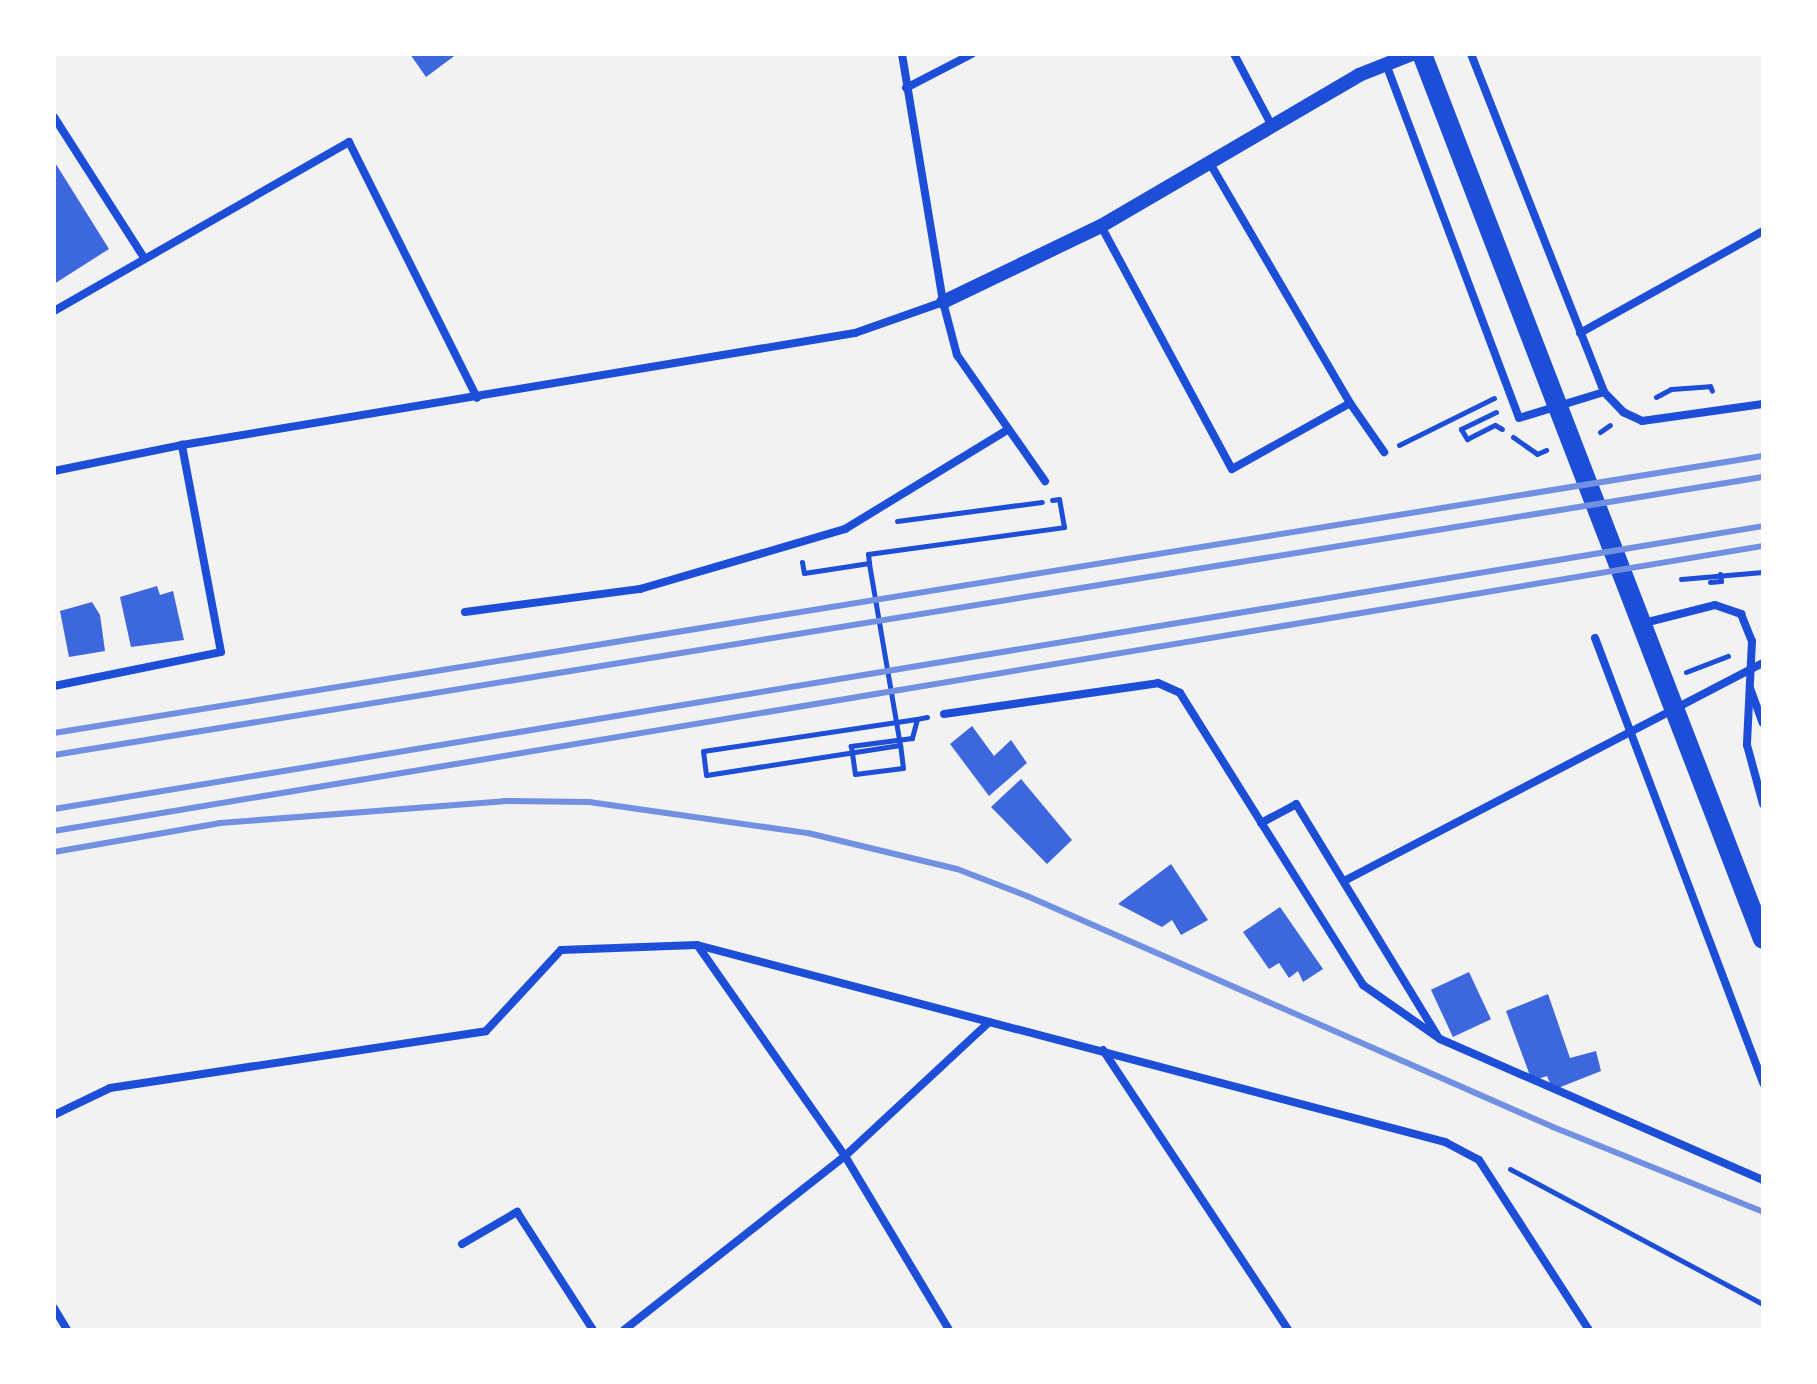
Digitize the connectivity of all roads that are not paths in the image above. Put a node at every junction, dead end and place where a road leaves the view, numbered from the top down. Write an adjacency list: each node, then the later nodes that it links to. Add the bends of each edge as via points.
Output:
1 (902, 54): 8 (street)
2 (972, 54): 8 (street)
3 (1234, 54): 10 (street)
4 (1412, 54): 7 (street)
5 (1422, 54): 28 (main road)
6 (1471, 54): 17 (street)
7 (1386, 64): 10 (street); 18 (street, via 1519,418)
8 (906, 88): 15 (street)
9 (54, 117): 14 (street)
10 (1272, 126): 11 (street)
11 (1210, 163): 12 (street); 20 (street)
12 (1101, 226): 15 (street); 20 (street, via 1232,469)
13 (1763, 231): 17 (street)
14 (144, 258): 16 (street); 19 (street, via 349,142)
15 (943, 302): 19 (street, via 855,333); 22 (street, via 957,355)
16 (54, 311)
17 (1580, 333): 18 (street)
18 (1604, 392): 21 (street, via 1623,412 1642,421)
19 (477, 398): 23 (street)
20 (1350, 403): 24 (street)
21 (1763, 404)
22 (1007, 430): 26 (street); 27 (street, via 845,529 640,589)
23 (182, 445): 25 (street); 32 (street, via 221,652)
24 (1384, 452)
25 (54, 471)
26 (1045, 481)
27 (465, 612)
28 (1643, 623): 36 (street, via 1715,605 1741,614 1752,641 1747,745); 39 (main road)
29 (1595, 638): 35 (street)
30 (1763, 663): 31 (street)
31 (1744, 672): 34 (street); 35 (street)
32 (54, 686)
33 (944, 714): 37 (street, via 1158,683 1180,693)
34 (1763, 723)
35 (1631, 730): 38 (street); 44 (street)
36 (1763, 804)
37 (1261, 823): 38 (street, via 1296,804); 42 (street, via 1363,985)
38 (1344, 881): 42 (street)
39 (1763, 939)
40 (697, 945): 41 (street); 45 (street, via 561,950 486,1031 110,1088); 46 (street)
41 (989, 1022): 43 (street); 46 (street)
42 (1440, 1039): 47 (street)
43 (1102, 1049): 54 (street); 55 (street, via 1445,1142 1479,1160)
44 (1763, 1083)
45 (54, 1115)
46 (845, 1156): 52 (street); 53 (street)
47 (1763, 1180)
48 (462, 1244): 51 (street, via 517,1212)
49 (54, 1308): 50 (street)
50 (67, 1330)
51 (593, 1330)
52 (624, 1330)
53 (949, 1330)
54 (1288, 1330)
55 (1589, 1330)

